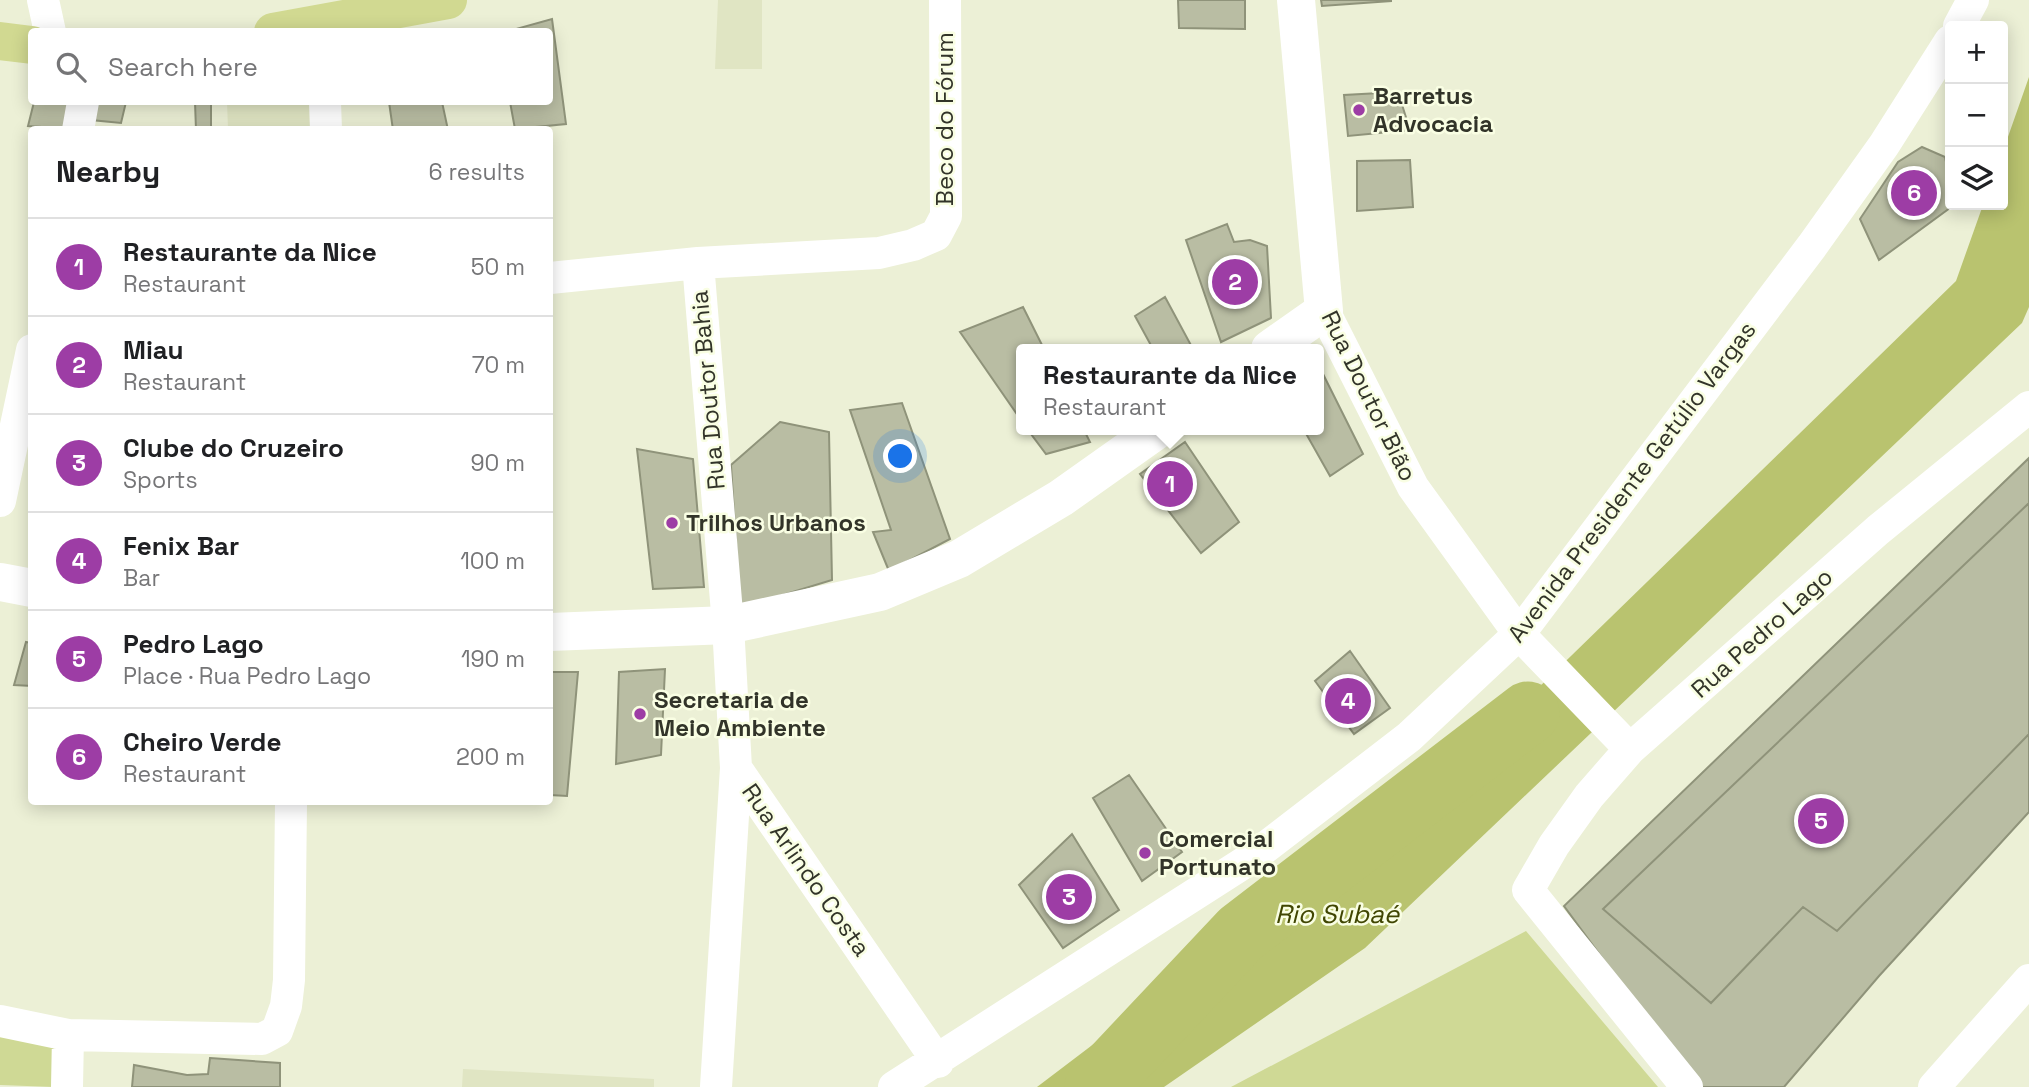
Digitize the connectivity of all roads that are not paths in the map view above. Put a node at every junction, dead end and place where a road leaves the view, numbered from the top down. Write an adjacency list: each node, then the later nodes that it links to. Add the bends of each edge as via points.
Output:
1 (43, 0): 7 (street)
2 (448, 0): 8 (main road)
3 (945, 0): 16 (street, Beco do Fórum, via 946,216 936,235 914,246 879,253)
4 (1296, 0): 18 (street, Rua Doutor Bião)
5 (1973, 0): 6 (street)
6 (1962, 21)
7 (49, 28)
8 (325, 28)
9 (0, 41): 10 (main road)
10 (28, 44)
11 (1945, 49): 28 (street, Avenida Presidente Getúlio Vargas, via 1884,145)
12 (82, 105): 14 (street)
13 (326, 105): 15 (street)
14 (79, 126)
15 (326, 126)
16 (698, 263): 17 (street); 26 (street, Rua Doutor Bahia)
17 (553, 278)
18 (1324, 311): 19 (street); 28 (street, Rua Doutor Bião, via 1413,487)
19 (1277, 344)
20 (28, 369): 23 (street)
21 (2029, 407): 29 (street, Rua Pedro Lago)
22 (1150, 435): 26 (street, via 1061,498 959,559 880,592)
23 (0, 501)
24 (0, 582): 25 (street)
25 (28, 587)
26 (728, 625): 27 (street); 30 (street, Rua Doutor Bahia)
27 (553, 632)
28 (1528, 644): 29 (street, Rua Doutor Bião); 35 (street, Avenida Presidente Getúlio Vargas, via 1253,858)
29 (1621, 738): 39 (street, Rua Pedro Lago, via 1528,890)
30 (736, 768): 35 (street, Rua Arlindo Costa); 37 (street, Rua Arlindo Costa)
31 (291, 805): 34 (street, via 289,980 277,1031 261,1039)
32 (2029, 980): 40 (street)
33 (0, 1021): 34 (street)
34 (68, 1035): 36 (street)
35 (938, 1062): 38 (street, Avenida Presidente Getúlio Vargas)
36 (67, 1087)
37 (716, 1087)
38 (894, 1087)
39 (1687, 1087)
40 (1934, 1087)

